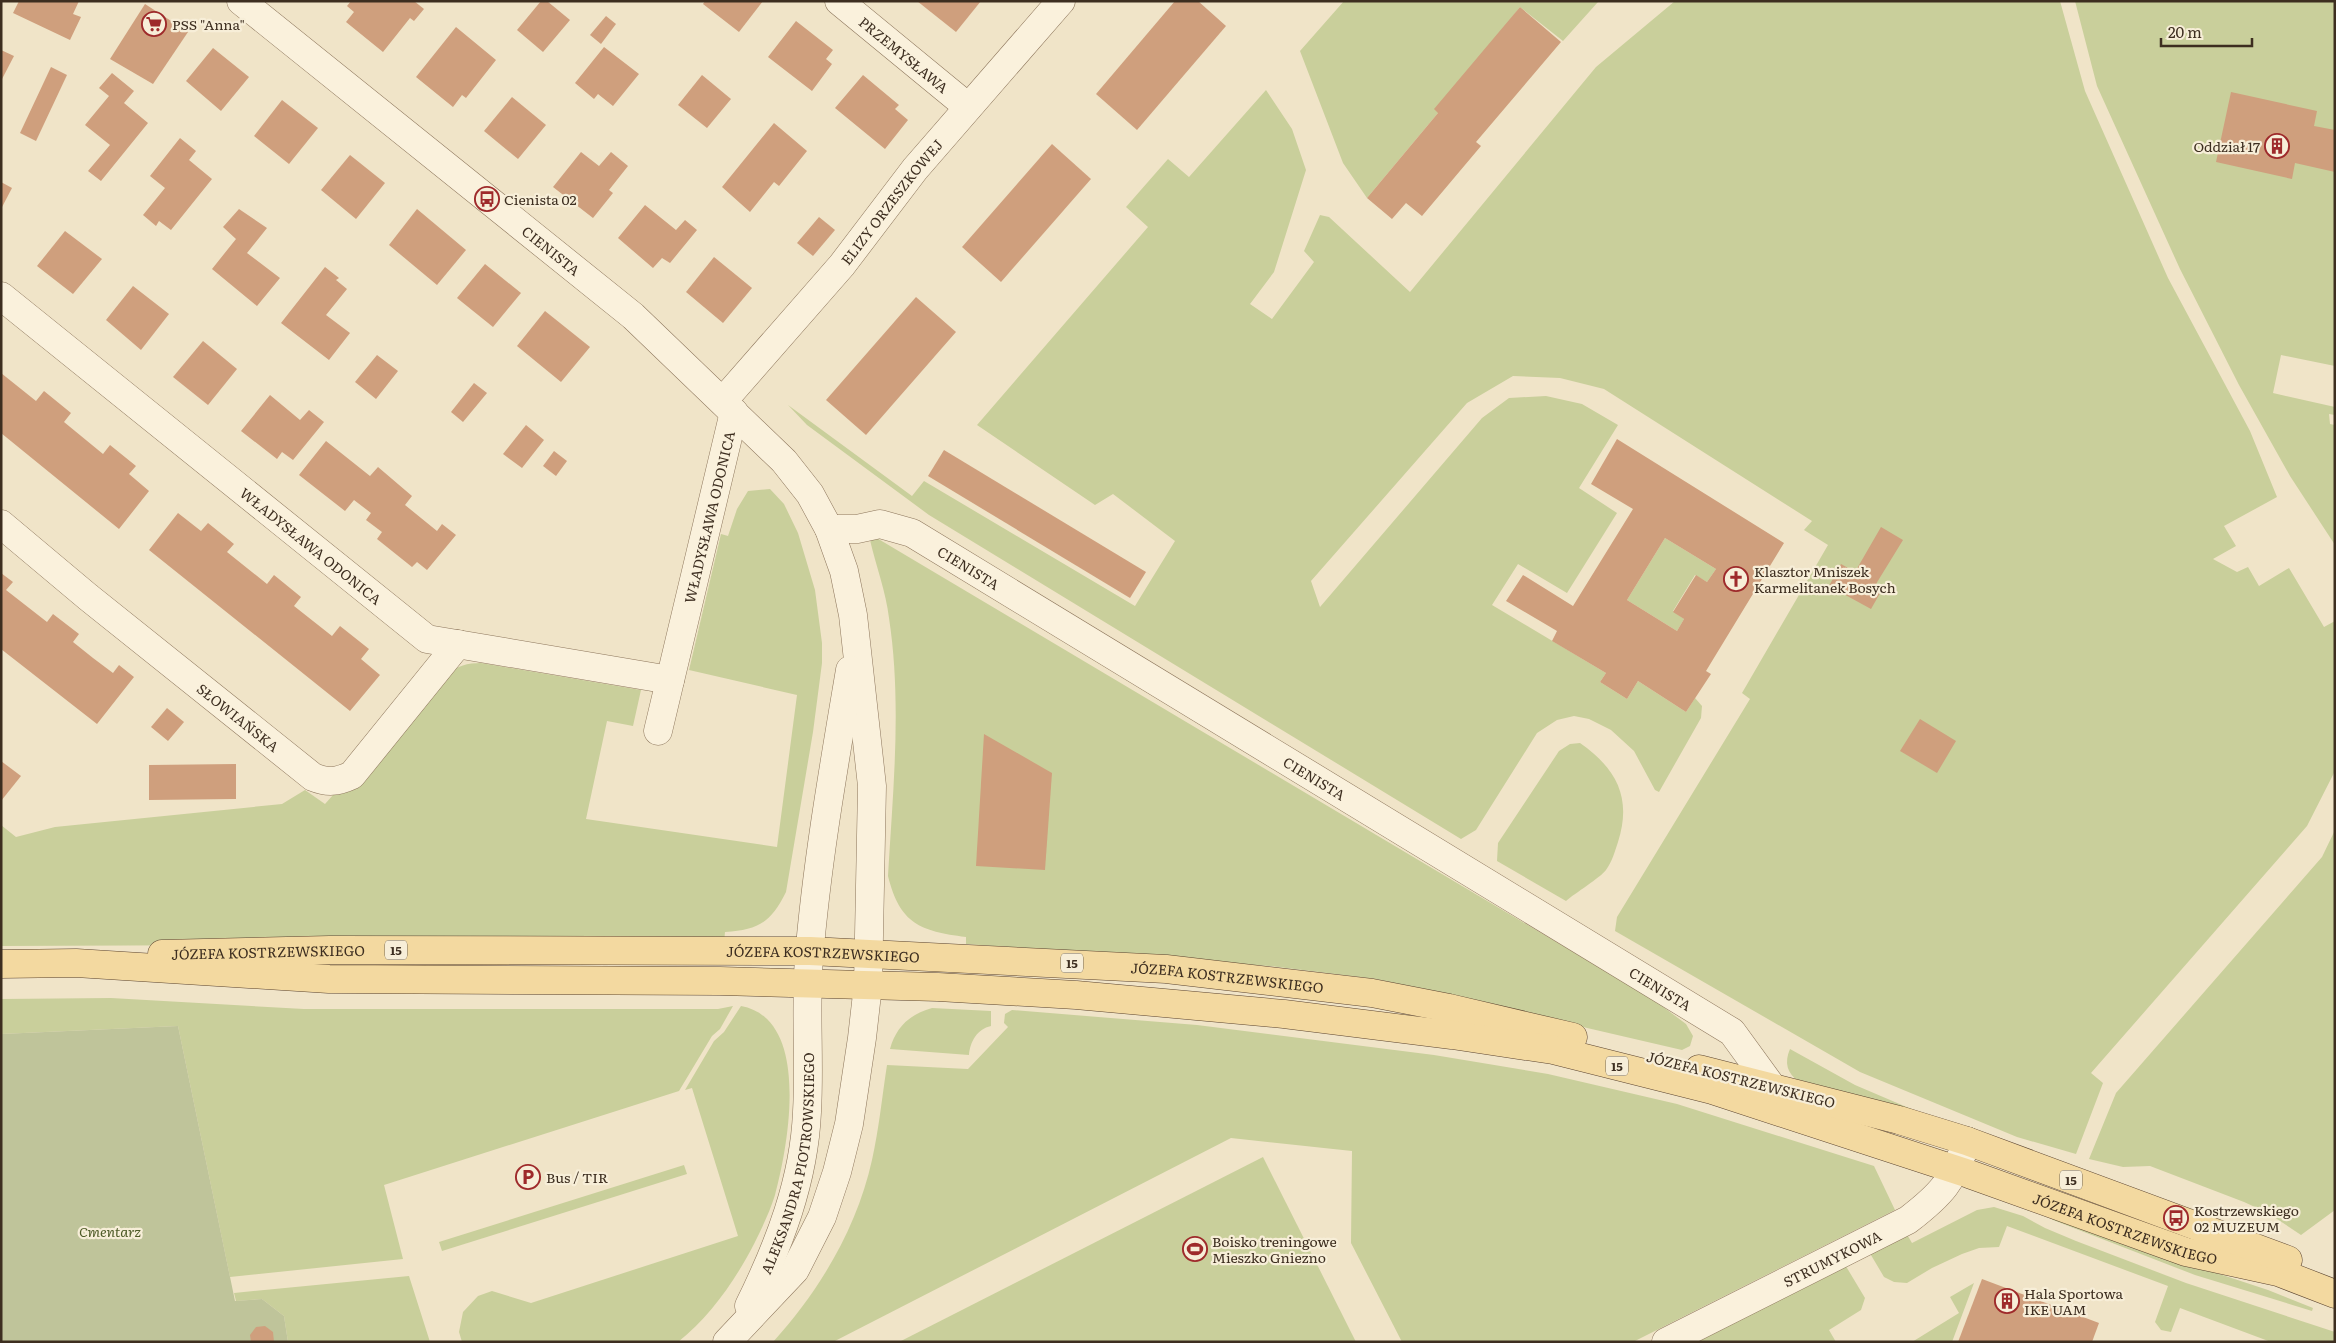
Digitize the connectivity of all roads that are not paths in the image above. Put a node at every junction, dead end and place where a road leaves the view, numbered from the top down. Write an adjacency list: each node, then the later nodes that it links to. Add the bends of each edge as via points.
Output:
1 (241, 1): 6 (street, CIENISTA, via 633,316)
2 (839, 1): 4 (street, PRZEMYSŁAWA)
3 (1061, 1): 4 (street, ELIZY ORZESZKOWEJ)
4 (968, 107): 6 (street, ELIZY ORZESZKOWEJ, via 915,169 842,266)
5 (1, 296): 10 (street, WŁADYSŁAWA ODONICA, via 427,639)
6 (728, 407): 8 (street, CIENISTA, via 784,461 810,494); 11 (street, WŁADYSŁAWA ODONICA)
7 (1, 524): 10 (street, SŁOWIAŃSKA, via 313,777 327,783 352,775)
8 (829, 529): 9 (street, CIENISTA, via 844,571); 19 (street, CIENISTA, via 880,524 912,533 1732,1032)
9 (856, 638): 13 (street, CIENISTA, via 818,868); 14 (street, CIENISTA, via 872,786)
10 (458, 644): 11 (street, WŁADYSŁAWA ODONICA)
11 (670, 680): 12 (street, WŁADYSŁAWA ODONICA)
12 (658, 731)
13 (810, 951): 14 (main road, JÓZEFA KOSTRZEWSKIEGO / 15); 15 (main road, JÓZEFA KOSTRZEWSKIEGO / 15, via 330,950 148,954); 17 (street, CIENISTA)
14 (869, 953): 18 (street, CIENISTA); 19 (main road, JÓZEFA KOSTRZEWSKIEGO / 15, via 1166,969 1372,993 1478,1014)
15 (76, 963): 16 (main road, JÓZEFA KOSTRZEWSKIEGO / 15); 17 (main road, JÓZEFA KOSTRZEWSKIEGO / 15, via 329,979)
16 (1, 964)
17 (807, 984): 18 (main road, JÓZEFA KOSTRZEWSKIEGO / 15); 24 (street, ALEKSANDRA PIOTROWSKIEGO, via 807,1114 801,1168 771,1261)
18 (868, 985): 21 (main road, JÓZEFA KOSTRZEWSKIEGO / 15, via 1076,995 1284,1014 1553,1050 1712,1090); 24 (street, ALEKSANDRA PIOTROWSKIEGO, via 849,1124 822,1217 795,1270)
19 (1772, 1087): 20 (main road, JÓZEFA KOSTRZEWSKIEGO / 15)
20 (1967, 1141): 21 (street, STRUMYKOWA); 22 (main road, JÓZEFA KOSTRZEWSKIEGO / 15)
21 (1957, 1170): 23 (main road, JÓZEFA KOSTRZEWSKIEGO / 15, via 2186,1252 2278,1272); 25 (street, STRUMYKOWA, via 1933,1201 1908,1220)
22 (2335, 1278)
23 (2335, 1294)
24 (731, 1338)
25 (1666, 1342)

